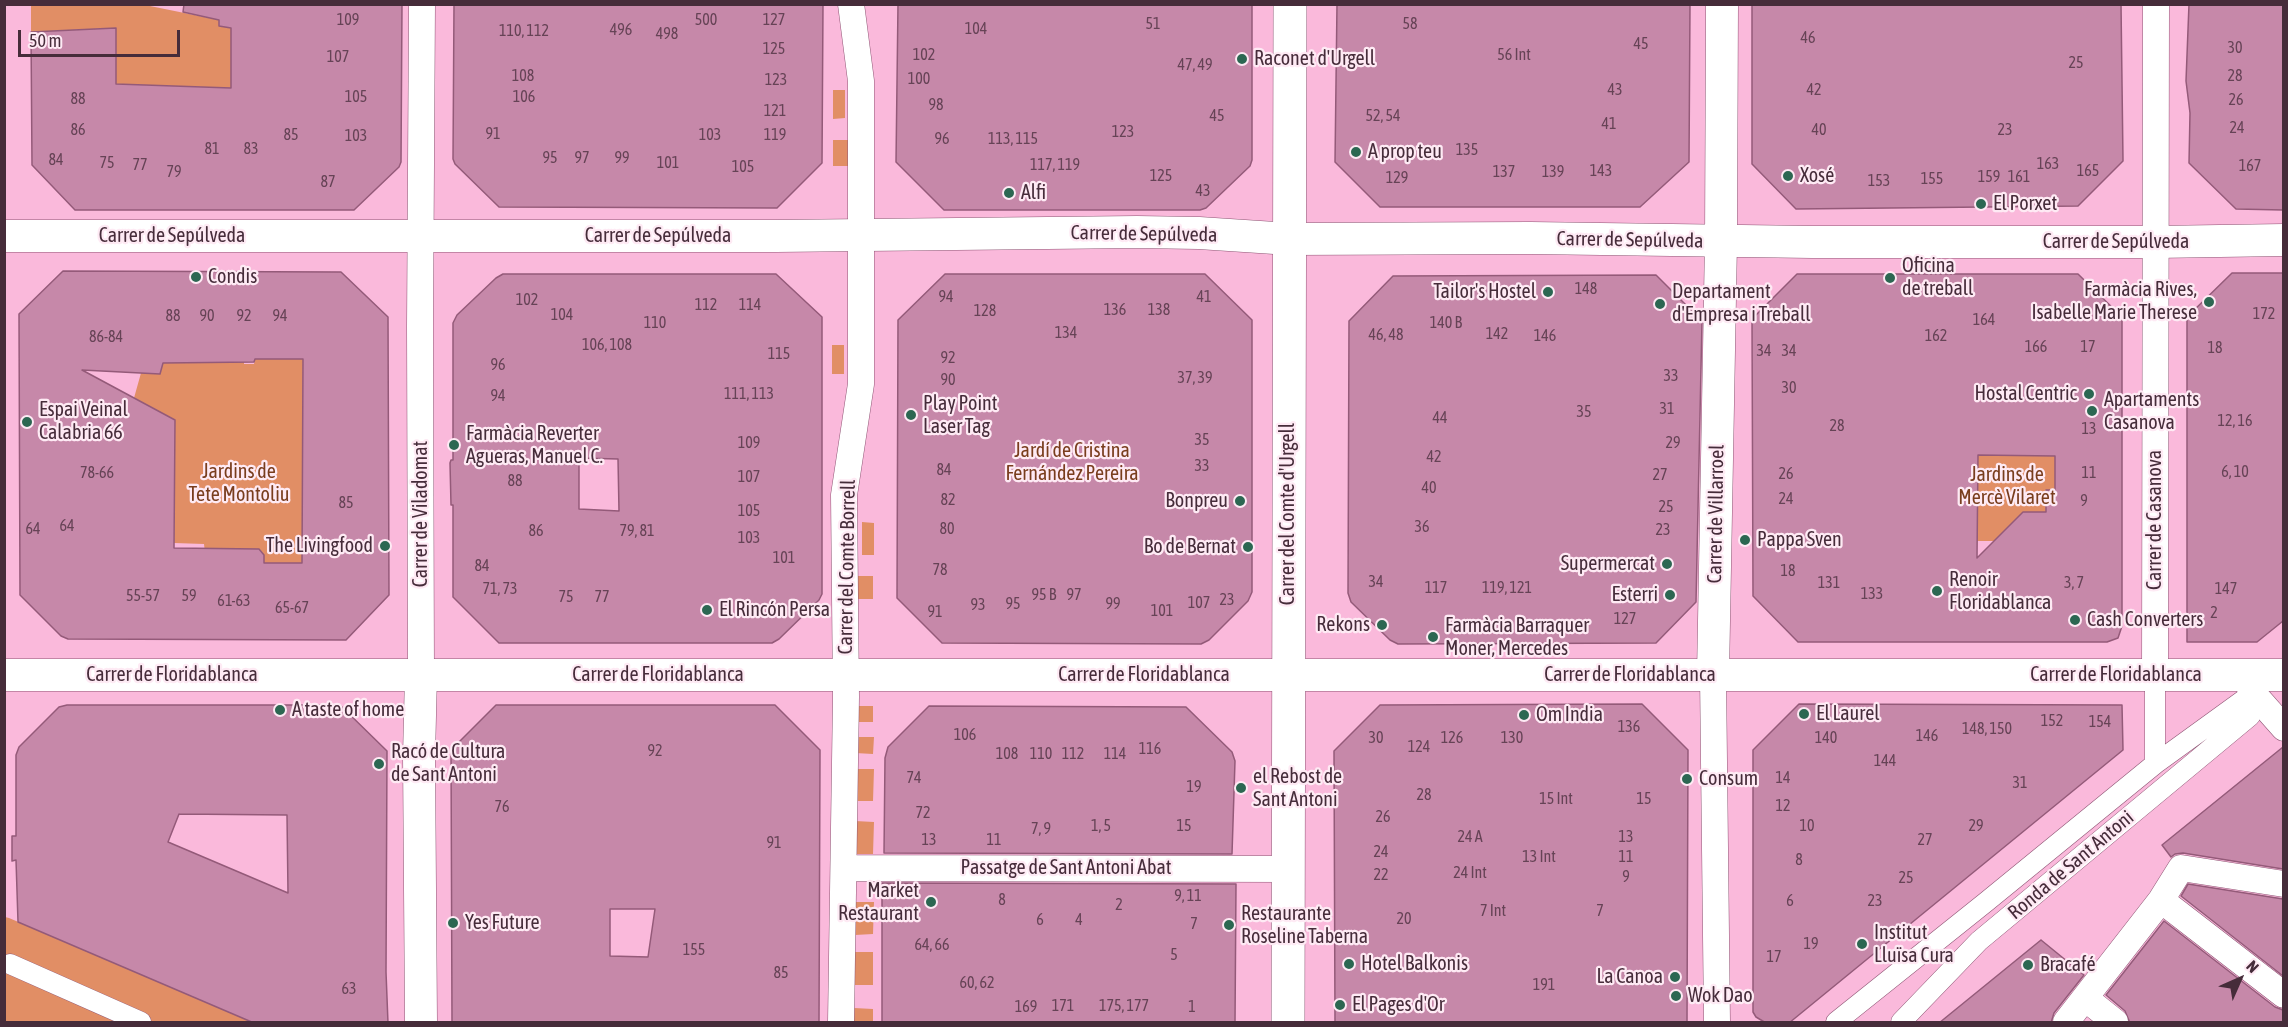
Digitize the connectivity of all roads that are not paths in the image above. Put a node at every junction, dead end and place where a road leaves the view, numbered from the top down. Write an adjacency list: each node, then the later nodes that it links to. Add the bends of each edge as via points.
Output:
1 (422, 4): 7 (street, Carrer de Viladomat)
2 (851, 4): 8 (street, Carrer del Comte Borrell, via 861,81)
3 (1290, 4): 9 (main road, Carrer del Comte d'Urgell)
4 (1722, 4): 11 (street, Carrer de Villarroel)
5 (2156, 4): 12 (street, Carrer de Casanova)
6 (4, 236): 7 (street, Carrer de Sepúlveda)
7 (422, 236): 8 (street, Carrer de Sepúlveda); 14 (street, Carrer de Viladomat)
8 (859, 236): 9 (street, Carrer de Sepúlveda, via 1137,232); 15 (street, Carrer del Comte Borrell, via 861,384 844,495)
9 (1290, 239): 11 (street, Carrer de Sepúlveda); 16 (main road, Carrer del Comte d'Urgell)
10 (2283, 240): 12 (street, Carrer de Sepúlveda)
11 (1720, 242): 12 (street, Carrer de Sepúlveda); 17 (street, Carrer de Villarroel)
12 (2155, 242): 18 (street, Carrer de Casanova)
13 (4, 675): 14 (street, Carrer de Floridablanca)
14 (421, 675): 15 (street, Carrer de Floridablanca); 31 (street, Carrer de Viladomat)
15 (846, 675): 16 (street, Carrer de Floridablanca); 23 (street, Carrer del Comte Borrell)
16 (1289, 675): 17 (street, Carrer de Floridablanca); 24 (main road, Carrer del Comte d'Urgell)
17 (1713, 675): 18 (street, Carrer de Floridablanca); 34 (street, Carrer de Villarroel)
18 (2154, 675): 20 (street, Carrer de Floridablanca); 22 (street)
19 (2283, 675): 20 (street, Carrer de Floridablanca)
20 (2249, 695): 21 (street); 22 (street, Ronda de Sant Antoni); 36 (street, Ronda de Sant Antoni, via 1979,941)
21 (2283, 728)
22 (2155, 764): 35 (street, Ronda de Sant Antoni)
23 (844, 868): 24 (street, Passatge de Sant Antoni Abat); 32 (street, Carrer del Comte Borrell)
24 (1288, 869): 33 (main road, Carrer del Comte d'Urgell)
25 (2283, 884): 26 (street, via 2181,868)
26 (2161, 900): 28 (street); 29 (street)
27 (10, 963): 30 (street)
28 (2283, 994)
29 (2085, 999): 37 (street); 38 (street)
30 (141, 1023)
31 (421, 1023)
32 (841, 1023)
33 (1288, 1023)
34 (1717, 1023)
35 (1836, 1023)
36 (1901, 1023)
37 (2066, 1023)
38 (2115, 1023)

